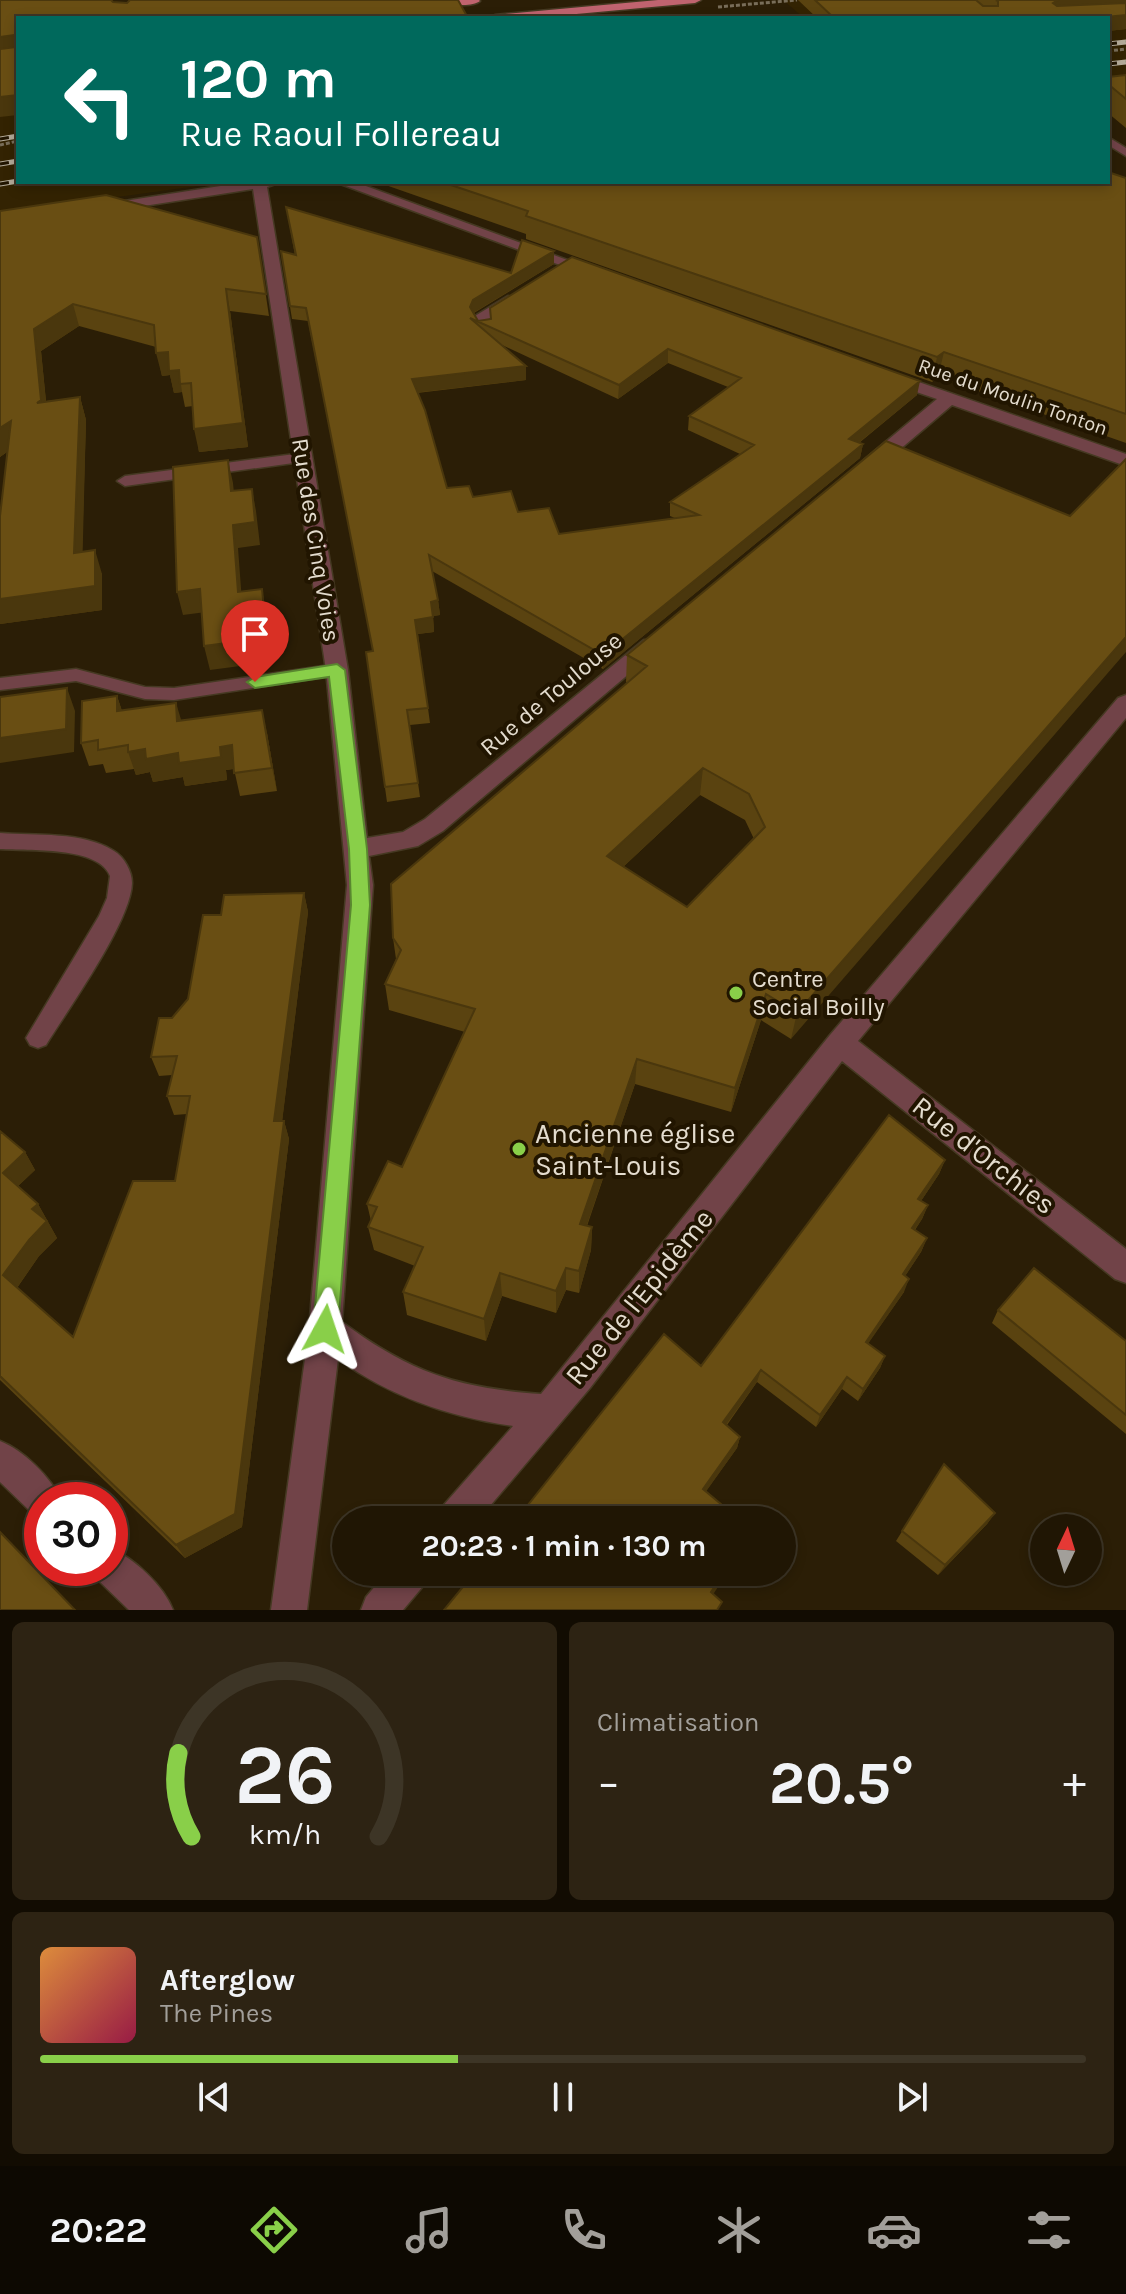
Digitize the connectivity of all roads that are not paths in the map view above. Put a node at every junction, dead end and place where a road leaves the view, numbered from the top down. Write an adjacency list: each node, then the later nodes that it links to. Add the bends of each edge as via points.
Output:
1 (449, 0): 2 (main road)
2 (473, 0): 3 (lane)
3 (485, 0)
4 (695, 0): 5 (main road)
5 (517, 16)
6 (261, 184): 9 (street)
7 (268, 184): 15 (street, Rue des Cinq Voies)
8 (347, 184): 10 (street, via 563,268)
9 (92, 210)
10 (615, 280)
11 (531, 288): 12 (lane, via 480,319)
12 (484, 328)
13 (869, 370): 14 (street, Rue du Moulin Tonton)
14 (949, 398): 16 (street, Rue du Moulin Tonton); 18 (street)
15 (303, 458): 17 (lane); 20 (street, Rue des Cinq Voies)
16 (1126, 460)
17 (125, 481)
18 (849, 482)
19 (666, 633): 24 (street, Rue de Toulouse, via 434,825 409,840)
20 (337, 670): 21 (lane, via 174,694 145,693 76,675); 24 (street, Rue des Cinq Voies)
21 (0, 684)
22 (1126, 703): 26 (street, Rue de l'Epidème)
23 (0, 841): 25 (lane, via 105,855 122,885 114,910)
24 (358, 849): 28 (street, Rue des Cinq Voies, via 360,916)
25 (38, 1038)
26 (840, 1043): 27 (street, Rue d'Orchies); 29 (street, Rue de l'Epidème)
27 (1126, 1268)
28 (325, 1329): 29 (street, via 390,1375 420,1388 485,1405); 36 (street, Rue des Cinq Voies)
29 (548, 1411): 32 (street, Rue de l'Epidème)
30 (0, 1458): 31 (street)
31 (25, 1482)
32 (467, 1506)
33 (128, 1584): 35 (street)
34 (399, 1586): 37 (street)
35 (155, 1610)
36 (289, 1610)
37 (379, 1610)

